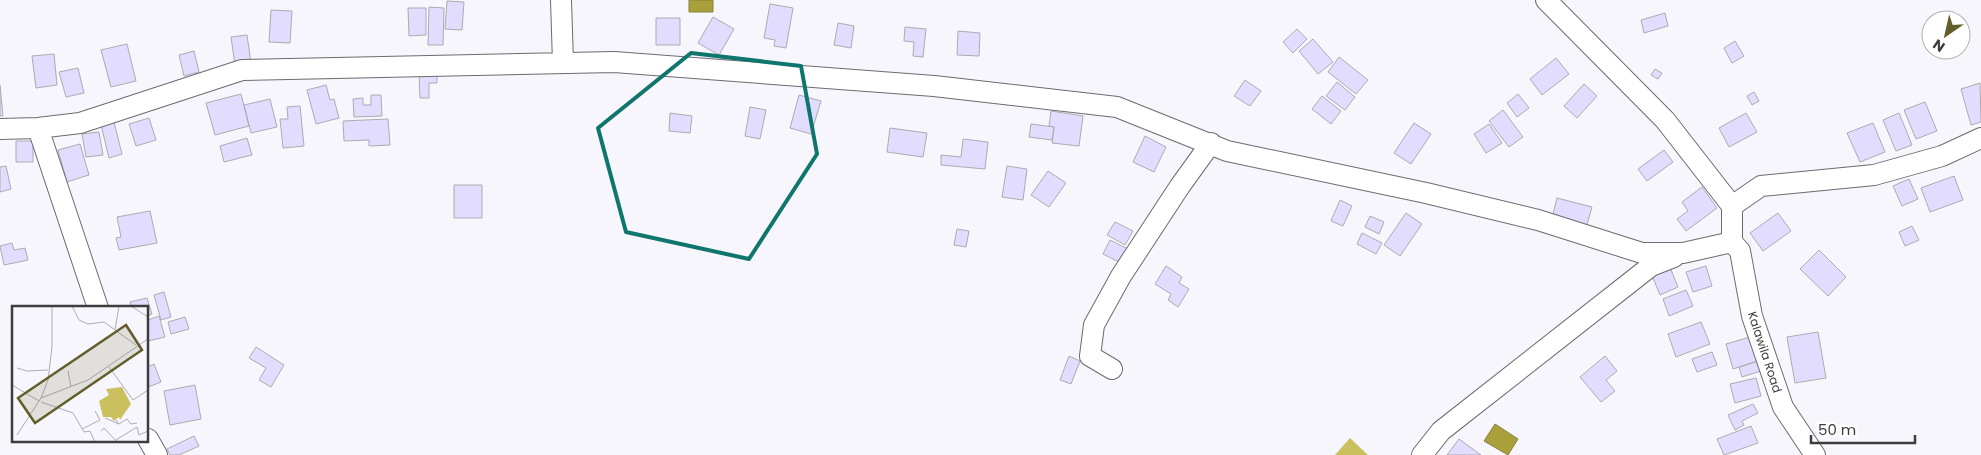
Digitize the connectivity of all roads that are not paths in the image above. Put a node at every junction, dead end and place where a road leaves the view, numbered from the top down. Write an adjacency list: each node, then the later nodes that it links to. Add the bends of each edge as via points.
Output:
1 (560, 0): 3 (street)
2 (1546, 0): 8 (street, via 1665,120)
3 (563, 63): 4 (street, via 242,70 80,123); 7 (street, via 614,62 934,86 1117,107)
4 (38, 128): 5 (street); 11 (street)
5 (0, 129)
6 (1981, 138): 8 (street, via 1942,156 1874,175 1761,186)
7 (1211, 144): 10 (street, via 1227,151 1538,220 1642,253); 12 (street, via 1126,268 1094,325 1090,356)
8 (1732, 206): 9 (street)
9 (1732, 242): 10 (street); 16 (street, Kalawila Road, via 1740,251 1752,316 1783,407)
10 (1683, 253): 15 (street, via 1652,266 1441,431)
11 (97, 306)
12 (1112, 369)
13 (149, 441): 14 (street)
14 (157, 455)
15 (1422, 455)
16 (1816, 455)

